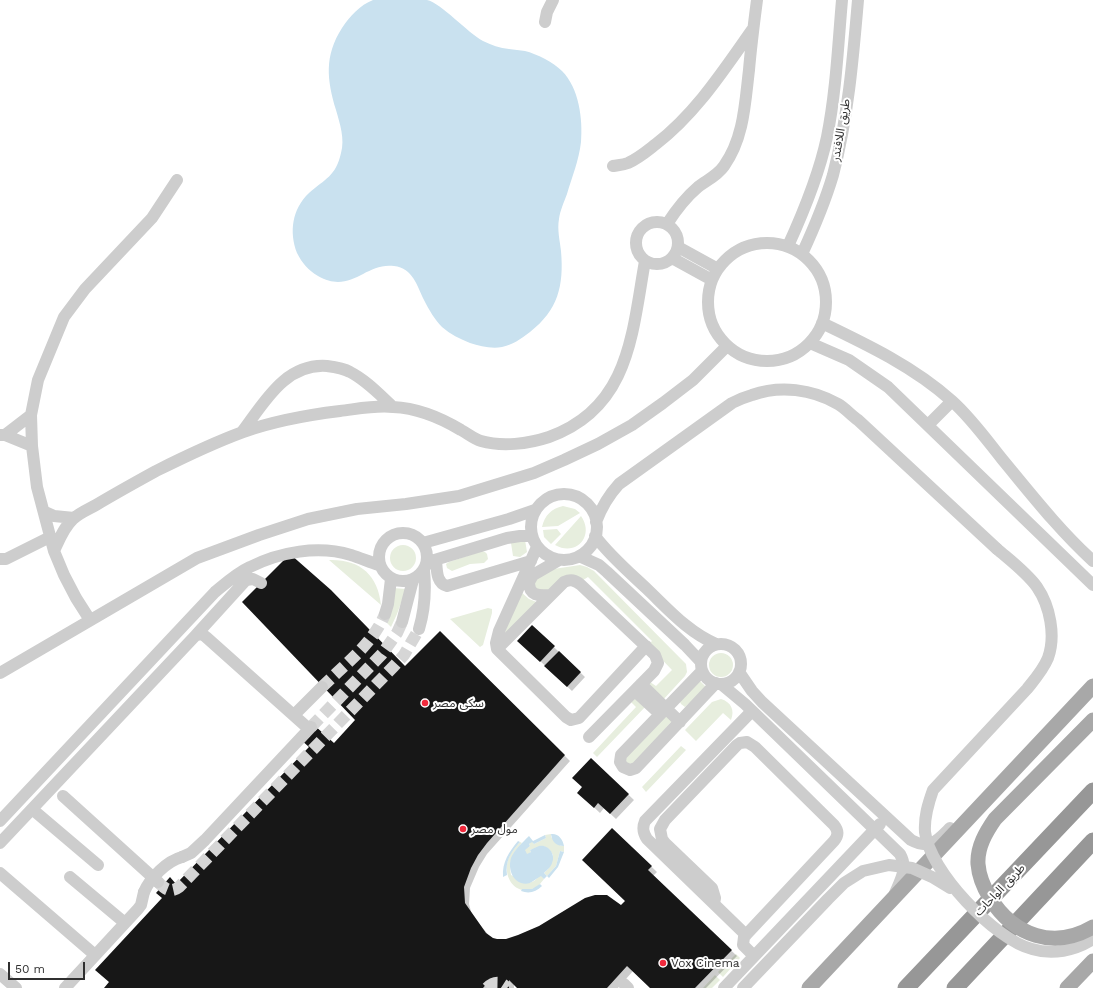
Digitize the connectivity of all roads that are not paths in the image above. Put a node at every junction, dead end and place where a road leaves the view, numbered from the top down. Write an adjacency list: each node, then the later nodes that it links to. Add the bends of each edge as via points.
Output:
1 (552, 0): 5 (street)
2 (757, 0): 6 (street)
3 (842, 0): 10 (street, طريق اللافندر, via 835,84 827,137 811,193)
4 (858, 0): 12 (street, طريق اللافندر, via 852,63 839,149 824,203)
5 (545, 22)
6 (753, 29): 7 (street, via 710,90 666,137 641,156); 9 (street, via 744,109 737,141 724,166 687,197)
7 (613, 166)
8 (177, 180): 21 (street, via 152,218 85,289 64,317 38,380)
9 (667, 224): 11 (street, via 677,236); 14 (street, via 650,223 637,234 637,252)
10 (788, 246): 12 (street); 15 (street, via 768,243 749,246 731,255)
11 (678, 247): 13 (street); 15 (street)
12 (802, 254): 16 (street, via 816,268 824,285 826,304)
13 (672, 258): 14 (street, via 659,264); 15 (street)
14 (645, 261): 20 (street, via 630,343 624,362 605,397 576,424 539,440 520,444 500,444 480,441 439,418)
15 (715, 275): 18 (street, via 708,295 708,310 714,330)
16 (822, 323): 17 (street); 19 (street, via 905,366)
17 (810, 343): 18 (street, via 792,356 769,362 746,358); 22 (street, via 849,360 872,375)
18 (727, 346): 48 (street, via 693,380 632,425 534,473 459,496 357,509 259,535 198,558)
19 (952, 401): 22 (street); 39 (street, via 1074,544)
20 (393, 407): 23 (street, via 317,414); 23 (street, via 351,372 319,366 303,369 288,376 276,387)
21 (31, 415): 24 (street); 25 (street)
22 (928, 426): 45 (street)
23 (242, 432): 28 (street, via 184,457)
24 (2, 435): 25 (street)
25 (32, 446): 27 (street, via 37,487)
26 (535, 510): 29 (street, via 550,497 570,494 588,504); 32 (street, via 531,527); 33 (street)
27 (44, 512): 28 (street, via 58,517); 31 (street)
28 (74, 518): 34 (street)
29 (596, 522): 30 (street); 83 (street, bridge, via 608,496 619,484 732,403 752,394 797,390 820,395 839,405 858,420 1027,576 1043,597 1050,626 1051,643 1048,658 1028,689 933,790 926,808 925,832 929,847 942,873)
30 (596, 536): 35 (street, via 592,544); 52 (street, via 608,552 686,626 695,634)
31 (50, 537): 34 (street); 36 (street, via 6,559)
32 (534, 541): 37 (street, via 543,553); 38 (street); 40 (street, via 513,536)
33 (423, 543): 40 (street); 41 (street, via 410,534 395,534 388,537 379,550)
34 (54, 552): 48 (street, via 73,593)
35 (579, 556): 37 (street); 55 (street, via 599,565 607,572 685,645)
36 (0, 559)
37 (559, 560): 46 (street, via 533,575 529,582 533,593 541,596)
38 (531, 561): 40 (street, via 447,586 441,583); 54 (street, via 499,631)
39 (1093, 561)
40 (429, 564): 43 (street); 50 (street)
41 (379, 565): 42 (street); 75 (street, via 350,554 308,550 288,553 248,567 215,592)
42 (391, 579): 43 (street, via 398,582); 47 (street)
43 (413, 580): 49 (street)
44 (261, 583): 51 (street, via 253,579 246,580)
45 (1093, 585)
46 (550, 595): 53 (street, via 564,582 575,581); 54 (street)
47 (385, 614)
48 (90, 620): 57 (street)
49 (402, 622)
50 (419, 629)
51 (196, 635): 66 (street, via 202,634 206,637); 73 (street)
52 (716, 644): 55 (street, via 704,653); 56 (street, via 727,645 736,651 741,661)
53 (646, 646): 54 (street, via 581,716 574,720 566,717); 61 (street, via 657,658 658,663 656,669)
54 (497, 649)
55 (701, 666): 58 (street, via 705,677); 62 (street)
56 (739, 672): 58 (street, via 732,681); 74 (street, via 762,702)
57 (0, 673)
58 (719, 684): 63 (street); 65 (street)
59 (1093, 686): 72 (main road)
60 (322, 687): 66 (street)
61 (638, 688): 64 (street); 69 (street)
62 (677, 697): 63 (street, via 678,707 684,711); 64 (street)
63 (691, 710): 68 (street)
64 (663, 711): 68 (street); 68 (street, via 621,754 620,762 623,767 630,770 636,768)
65 (752, 711): 76 (street); 85 (street, via 643,825 647,839)
66 (294, 715): 86 (street, bridge, via 310,728 205,840 191,853 163,868 149,884 141,904)
67 (1093, 720): 87 (main road, bridge, via 995,819 980,845 978,864 982,884 992,902 1012,924 1025,932 1044,938 1063,938 1075,936)
68 (680, 722)
69 (589, 737)
70 (1093, 791): 101 (highway, طريق الواحات)
71 (64, 796): 82 (street)
72 (983, 804): 74 (street, via 972,809 940,838 926,845 911,840); 84 (main road)
73 (32, 808): 78 (street); 79 (street)
74 (886, 817): 76 (street)
75 (0, 821)
76 (874, 830): 84 (street, via 900,854 904,864 903,876); 90 (street)
77 (1093, 841): 91 (highway)
78 (0, 843)
79 (98, 865)
80 (0, 873): 92 (street)
81 (70, 877): 86 (street)
82 (158, 882)
83 (958, 894): 89 (street, bridge, via 995,929 1015,943 1032,950 1068,950); 99 (street, bridge, via 932,877 912,868 889,865 863,872 844,884 828,899)
84 (890, 902): 100 (main road)
85 (714, 904): 88 (street); 88 (street, via 712,888 665,843 660,829 665,820 737,745 747,742 755,747 838,831 834,841)
86 (125, 923): 92 (street)
87 (1093, 927)
88 (748, 932): 90 (street); 93 (street, via 743,939 743,945)
89 (1093, 939)
90 (765, 944): 93 (street)
91 (991, 951): 102 (highway); 103 (highway)
92 (95, 955): 97 (street)
93 (754, 956): 98 (street)
94 (1093, 961): 104 (main road)
95 (0, 974): 96 (street)
96 (16, 988)
97 (65, 988)
98 (724, 988)
99 (743, 988)
100 (809, 988)
101 (906, 988)
102 (955, 988)
103 (967, 988)
104 (1067, 988)

